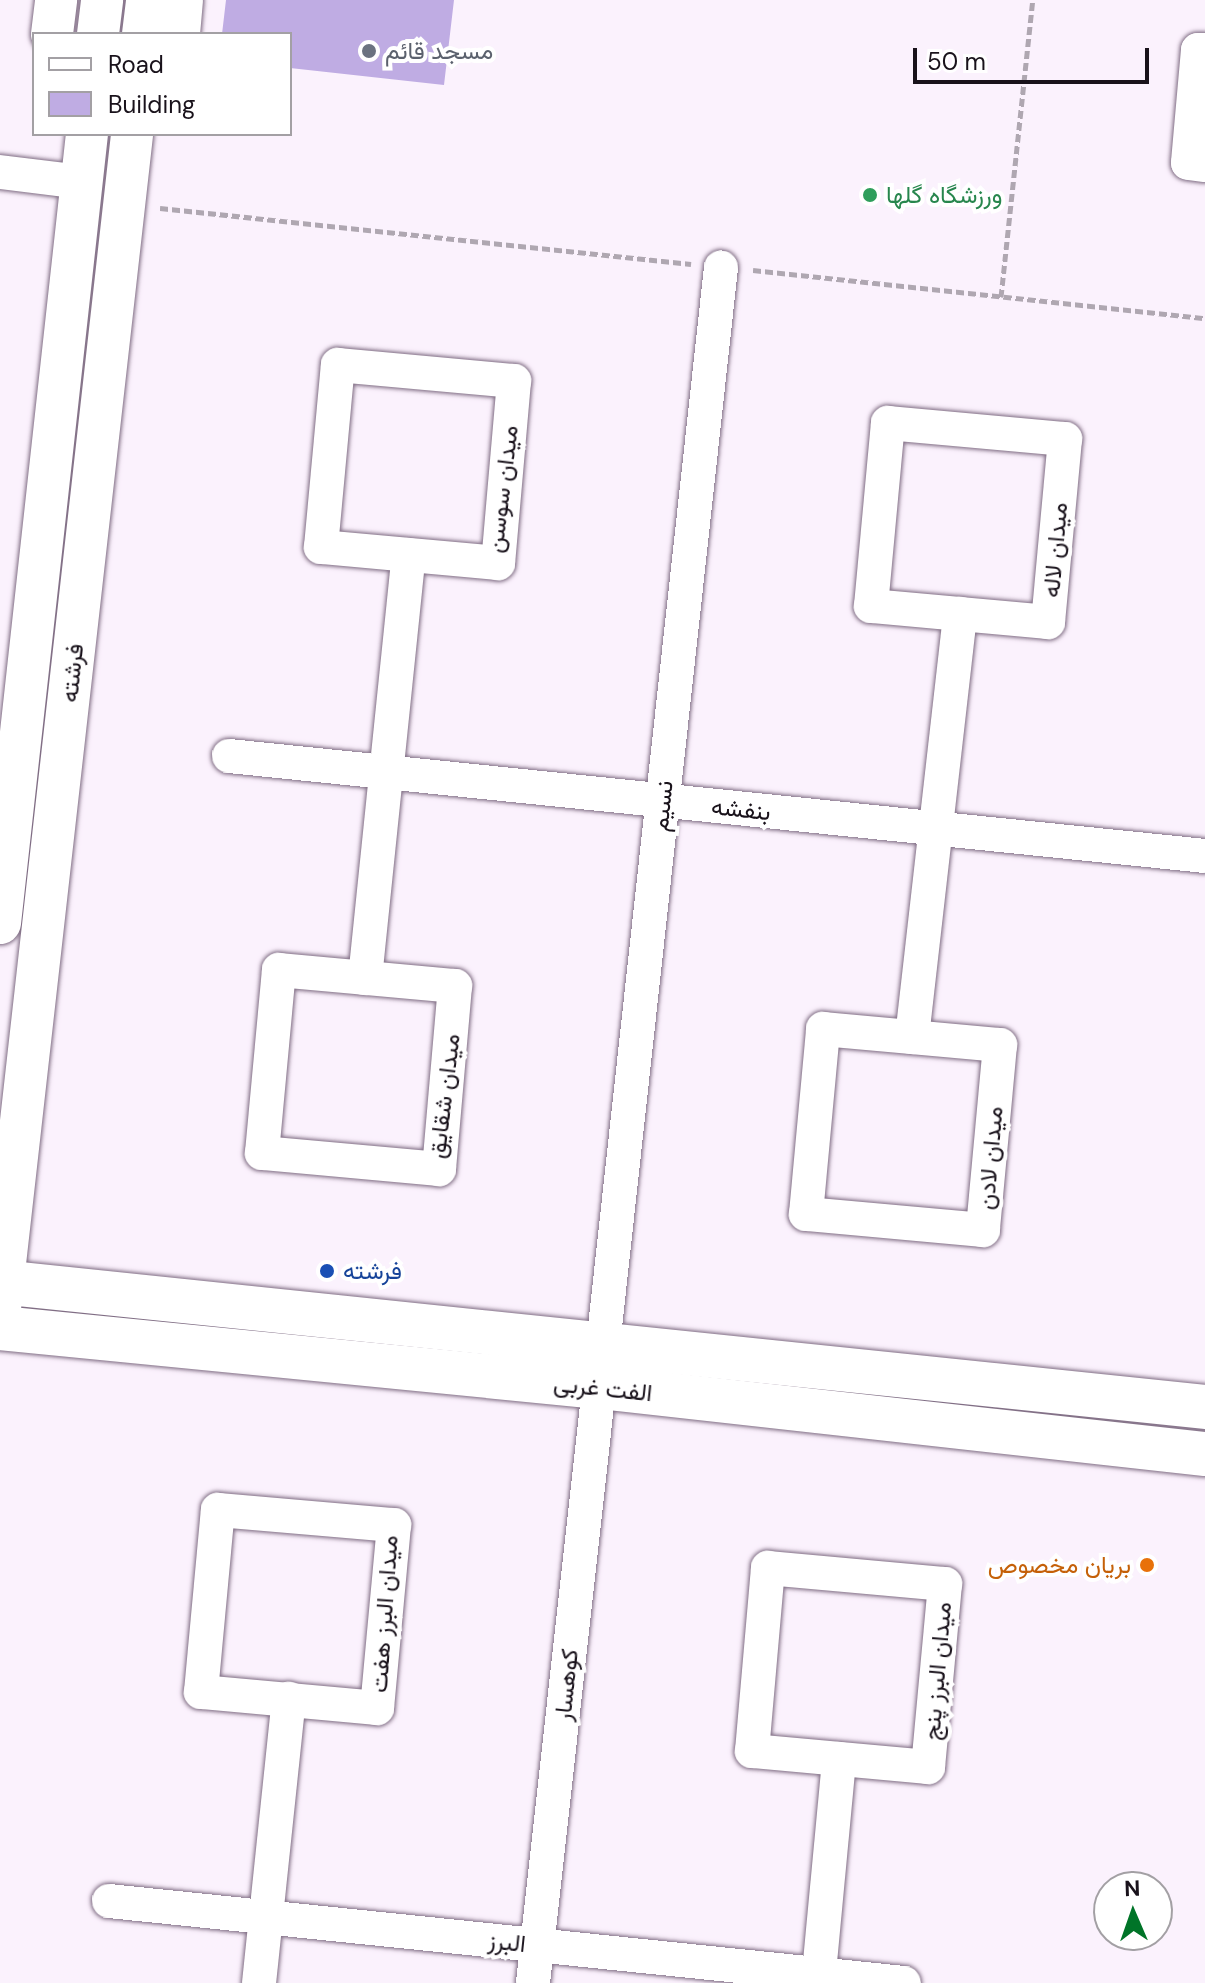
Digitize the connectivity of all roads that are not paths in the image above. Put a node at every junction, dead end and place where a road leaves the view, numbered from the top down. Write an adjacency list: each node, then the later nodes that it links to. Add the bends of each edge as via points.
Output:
1 (56, 0): 5 (street)
2 (102, 0): 6 (street)
3 (147, 0): 7 (street)
4 (182, 0): 8 (street)
5 (52, 32)
6 (98, 32)
7 (143, 32)
8 (179, 32)
9 (1205, 50): 12 (street, via 1198,50 1188,163)
10 (87, 136): 14 (street, فرشته)
11 (132, 136): 26 (street, فرشته)
12 (1205, 165)
13 (0, 172): 14 (street)
14 (82, 182): 23 (street, فرشته)
15 (721, 267): 20 (street, نسیم)
16 (409, 555): 16 (street, میدان سوسن, via 498,563 514,381 338,365 321,547); 19 (street)
17 (960, 614): 17 (street, میدان لاله, via 1048,622 1065,439 888,423 871,606); 21 (street)
18 (229, 756): 19 (street, بنفشه)
19 (386, 772): 20 (street, بنفشه); 24 (street)
20 (662, 800): 21 (street, بنفشه); 28 (street, نسیم)
21 (935, 829): 22 (street, بنفشه); 25 (street)
22 (1205, 856)
23 (0, 923)
24 (365, 978): 24 (street, میدان شقایق, via 279,970 262,1153 439,1169 455,986)
25 (912, 1037): 25 (street, میدان لادن, via 823,1029 806,1214 983,1230 1000,1045)
26 (1, 1291): 28 (main road, الفت غربی)
27 (0, 1328): 29 (main road, الفت غربی)
28 (603, 1345): 30 (main road, الفت غربی)
29 (599, 1387): 31 (main road, الفت غربی); 36 (street, کوهسار)
30 (1205, 1407)
31 (1205, 1454)
32 (289, 1699): 32 (street, میدان البرز هفت, via 377,1708 394,1525 218,1510 201,1692); 35 (street)
33 (839, 1759): 33 (street, میدان البرز پنج, via 928,1767 945,1584 768,1568 752,1751); 37 (street)
34 (109, 1901): 35 (street, البرز)
35 (266, 1917): 36 (street, البرز); 38 (street)
36 (537, 1945): 37 (street, البرز); 39 (street, کوهسار)
37 (819, 1978): 40 (street, البرز)
38 (259, 1983)
39 (533, 1983)
40 (904, 1983)

